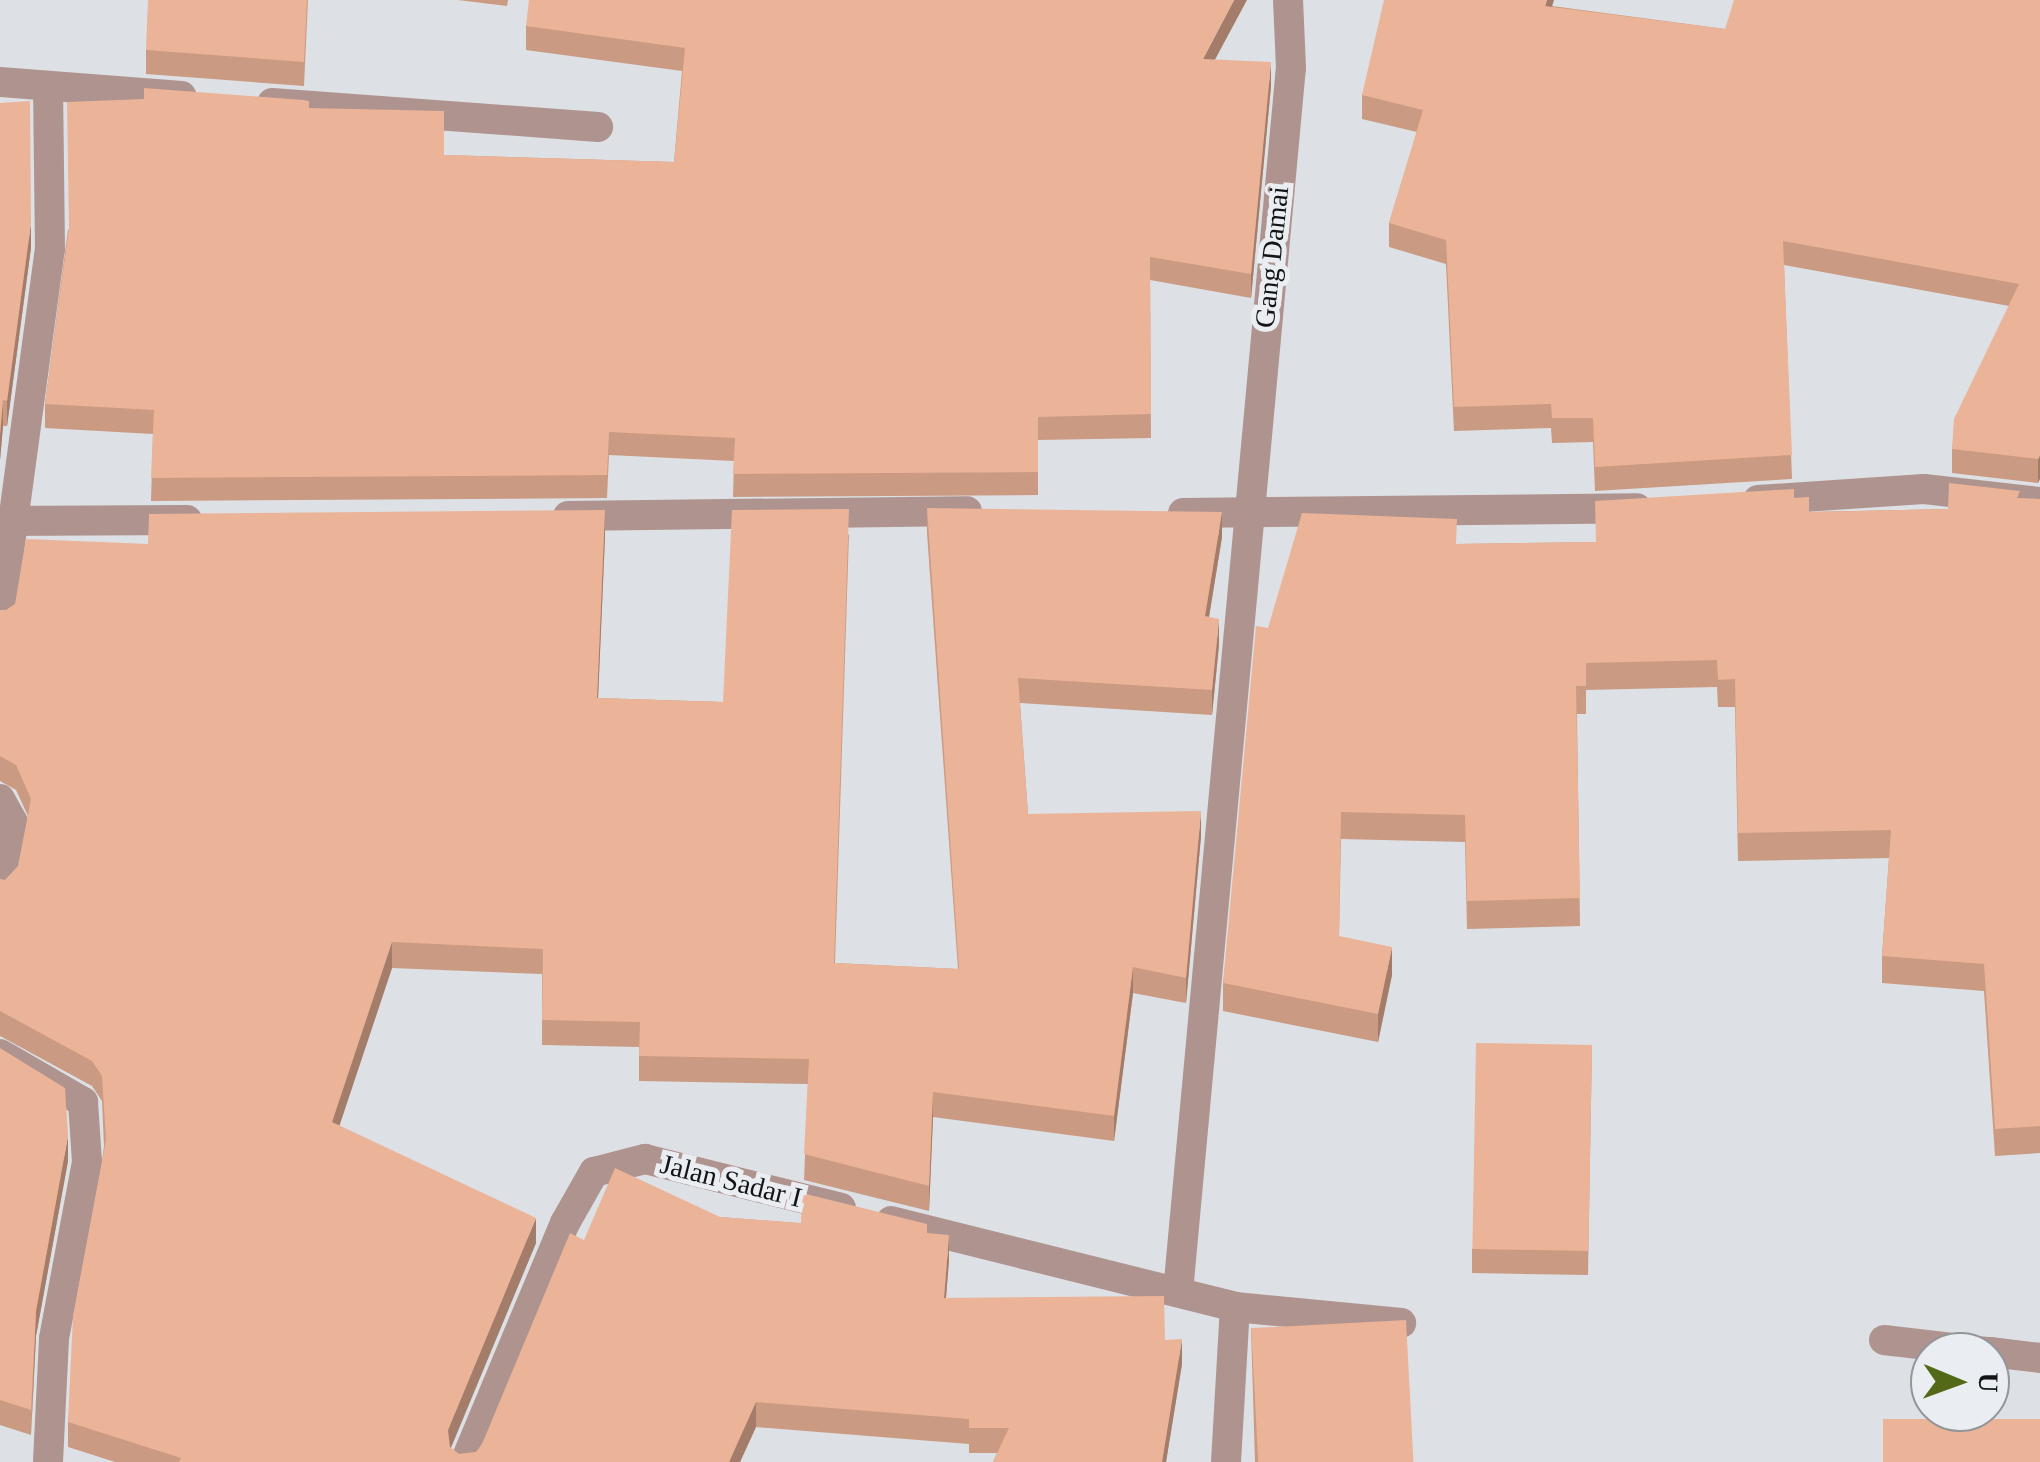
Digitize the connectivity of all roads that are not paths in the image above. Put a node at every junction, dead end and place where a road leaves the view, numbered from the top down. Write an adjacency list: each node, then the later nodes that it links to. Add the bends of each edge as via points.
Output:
1 (1288, 0): 12 (street, Gang Damai, via 1291,68)
2 (0, 82): 3 (street)
3 (48, 86): 4 (street); 15 (street, via 50,249)
4 (205, 98)
5 (244, 101): 6 (street)
6 (598, 127)
7 (1725, 502): 8 (street, via 1924,489)
8 (2040, 502)
9 (1665, 506): 12 (street)
10 (999, 512): 13 (street)
11 (1152, 513): 12 (street)
12 (1247, 514): 20 (street, Gang Damai)
13 (544, 516)
14 (208, 520): 15 (street)
15 (5, 521): 16 (street)
16 (0, 618)
17 (0, 799): 18 (street, via 13,822)
18 (0, 887)
19 (0, 1054): 27 (street, via 83,1102 88,1162 54,1339)
20 (1178, 1292): 21 (street, Jalan Sadar I); 28 (street, Jalan Sadar I, via 645,1159 594,1172 565,1223)
21 (1235, 1308): 22 (street, Jalan Sadar I); 29 (street)
22 (1401, 1323)
23 (1884, 1340): 24 (street)
24 (1910, 1343)
25 (2010, 1354): 26 (street)
26 (2040, 1358)
27 (48, 1462)
28 (465, 1462)
29 (1226, 1462)

